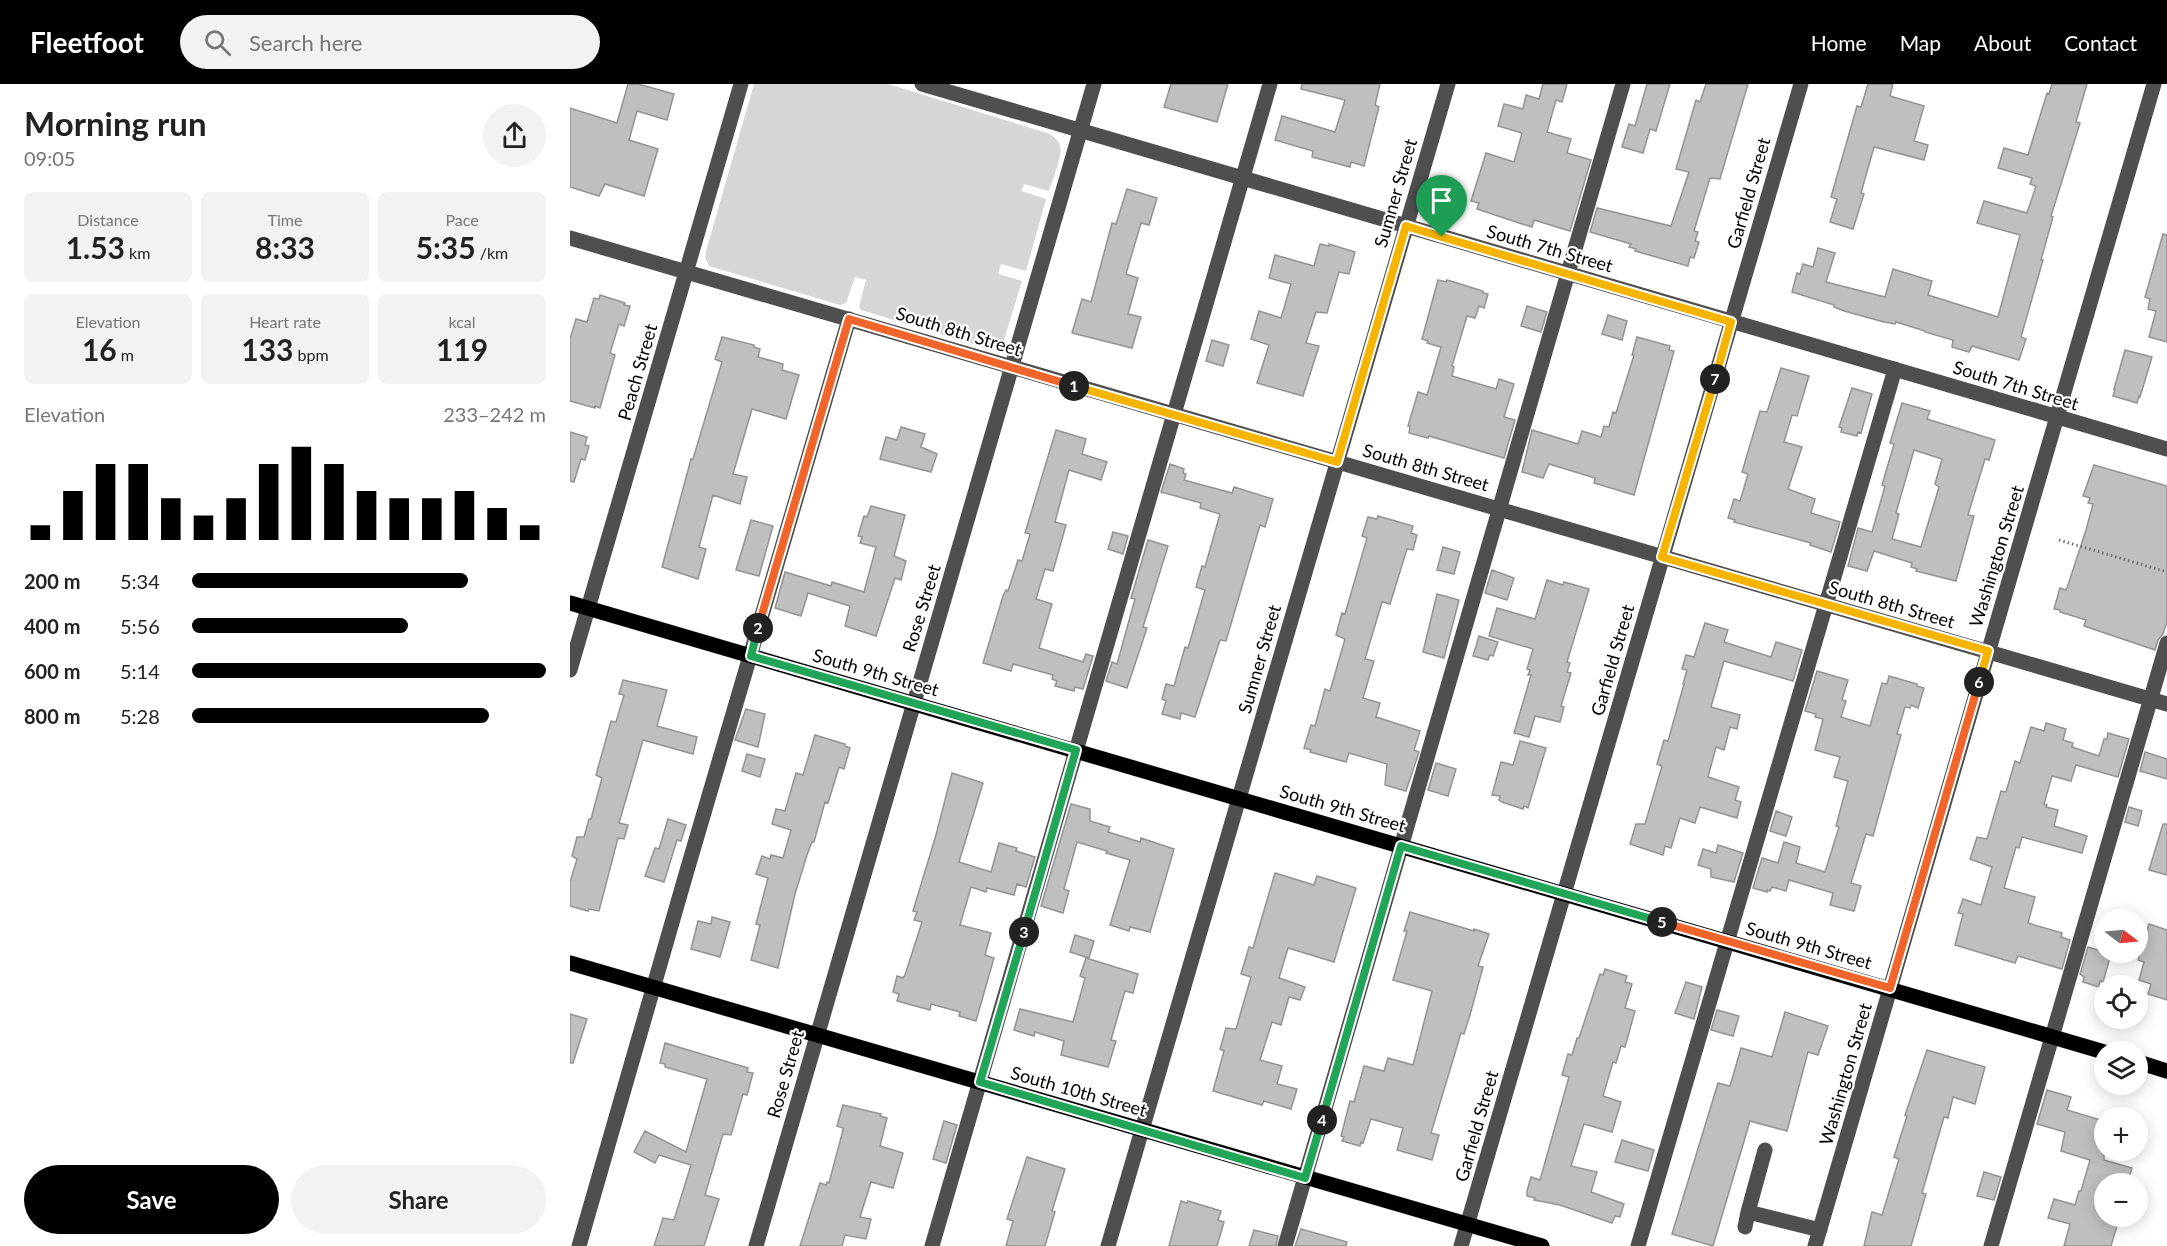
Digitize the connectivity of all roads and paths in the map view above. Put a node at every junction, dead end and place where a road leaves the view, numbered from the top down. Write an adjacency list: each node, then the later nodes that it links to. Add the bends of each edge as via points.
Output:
1 (741, 84): 13 (street, Peach Street)
2 (922, 84): 9 (street, South 7th Street)
3 (1094, 84): 9 (street, Rose Street)
4 (1270, 84): 10 (street)
5 (1448, 84): 11 (street, Sumner Street)
6 (1623, 84): 14 (street)
7 (1801, 84): 16 (street, Garfield Street)
8 (2154, 84): 20 (street, Washington Street)
9 (1080, 132): 10 (street, South 7th Street); 17 (street, Rose Street)
10 (1242, 179): 11 (street, South 7th Street); 19 (street)
11 (1406, 226): 14 (street, South 7th Street); 22 (street, Sumner Street)
12 (570, 238): 13 (street, South 8th Street)
13 (686, 272): 15 (street, South 8th Street); 29 (street, Peach Street)
14 (1569, 273): 16 (street, South 7th Street); 23 (street)
15 (849, 319): 17 (street, South 8th Street); 32 (street)
16 (1731, 322): 18 (street, South 7th Street); 25 (street, Garfield Street)
17 (1011, 367): 19 (street, South 8th Street); 35 (street, Rose Street)
18 (1895, 369): 20 (street, South 7th Street); 28 (street)
19 (1174, 415): 22 (street, South 8th Street); 37 (street)
20 (2057, 417): 21 (street, South 7th Street); 31 (street, Washington Street)
21 (2167, 449)
22 (1337, 462): 23 (street, South 8th Street); 38 (street, Sumner Street)
23 (1500, 509): 25 (street, South 8th Street); 39 (street)
24 (2059, 540): 26 (path)
25 (1662, 557): 28 (street, South 8th Street); 40 (street, Garfield Street)
26 (2167, 572)
27 (570, 603): 29 (main road, South 9th Street)
28 (1826, 605): 31 (street, South 8th Street); 41 (street)
29 (588, 608): 32 (main road, South 9th Street); 33 (street, Peach Street)
30 (2167, 644): 34 (street)
31 (1988, 651): 34 (street, South 8th Street); 44 (street, Washington Street)
32 (751, 656): 35 (main road, South 9th Street); 43 (street)
33 (570, 670)
34 (2151, 699): 36 (street, South 8th Street); 46 (street)
35 (913, 703): 37 (main road, South 9th Street); 45 (street, Rose Street)
36 (2167, 704)
37 (1076, 750): 38 (main road, South 9th Street); 50 (street)
38 (1238, 798): 39 (main road, South 9th Street); 51 (street, Sumner Street)
39 (1401, 846): 40 (main road, South 9th Street); 53 (street)
40 (1564, 893): 41 (main road, South 9th Street); 54 (street, Garfield Street)
41 (1727, 941): 44 (main road, South 9th Street); 63 (street)
42 (570, 963): 43 (main road, South 10th Street)
43 (654, 987): 45 (main road, South 10th Street); 56 (street)
44 (1890, 988): 46 (main road, South 9th Street); 55 (street, Washington Street)
45 (817, 1035): 50 (main road, South 10th Street); 57 (street, Rose Street)
46 (2052, 1036): 47 (main road, South 9th Street); 65 (street)
47 (2094, 1049)
48 (2148, 1065): 49 (main road)
49 (2167, 1071)
50 (980, 1082): 51 (main road, South 10th Street); 58 (street)
51 (1142, 1130): 53 (main road, South 10th Street); 59 (street, Sumner Street)
52 (1765, 1150): 55 (street, via 1746,1219)
53 (1305, 1178): 54 (main road, South 10th Street); 60 (street)
54 (1468, 1225): 61 (street, Garfield Street); 62 (main road, South 10th Street)
55 (1820, 1230): 64 (street, Washington Street)
56 (579, 1246)
57 (756, 1246)
58 (932, 1246)
59 (1108, 1246)
60 (1285, 1246)
61 (1461, 1246)
62 (1542, 1246)
63 (1638, 1246)
64 (1815, 1246)
65 (1991, 1246)

